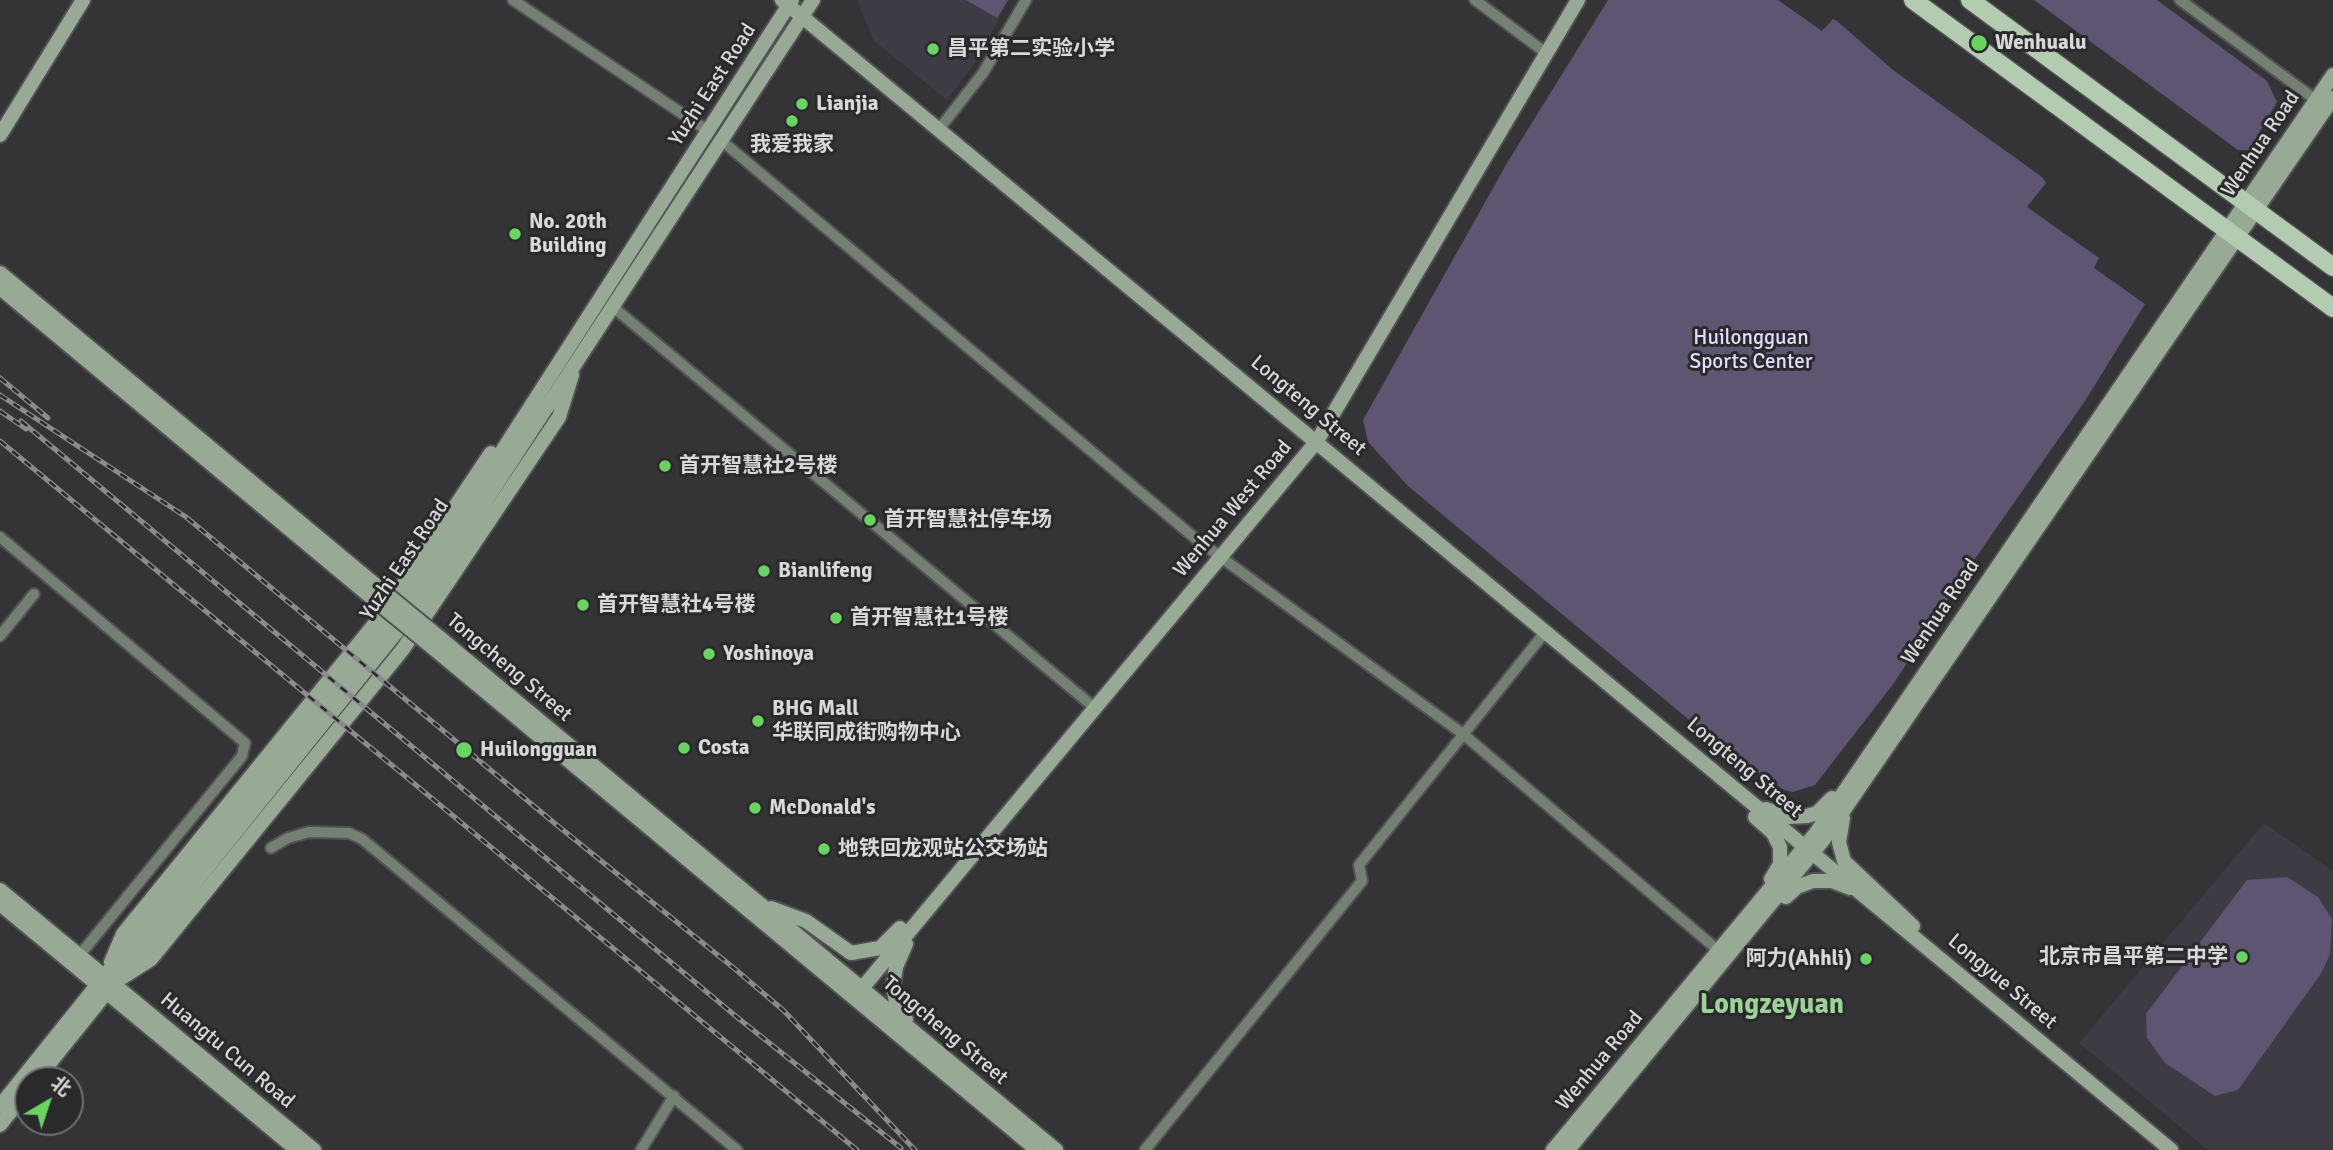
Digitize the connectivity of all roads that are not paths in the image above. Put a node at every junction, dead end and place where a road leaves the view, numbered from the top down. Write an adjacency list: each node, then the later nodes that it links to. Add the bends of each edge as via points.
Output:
1 (83, 0): 15 (street)
2 (513, 0): 19 (street)
3 (813, 0): 11 (street, Yuzhi East Road)
4 (1026, 0): 18 (street, via 983,74)
5 (1475, 0): 12 (street)
6 (1577, 0): 12 (street, Wenhua West Road)
7 (1913, 0): 23 (main road)
8 (1970, 0): 22 (main road)
9 (2180, 0): 16 (street)
10 (788, 2): 11 (street, Longteng Street); 19 (street, Yuzhi East Road)
11 (804, 16): 18 (street, Longteng Street); 21 (street, Yuzhi East Road)
12 (1546, 53): 32 (street, Wenhua West Road)
13 (2333, 75): 16 (street, Wenhua Road)
14 (2333, 98): 22 (street, Wenhua Road)
15 (21, 100): 17 (street); 20 (street)
16 (2316, 100): 22 (street, Wenhua Road)
17 (0, 128)
18 (940, 128): 32 (street, Longteng Street)
19 (708, 131): 31 (street, Yuzhi East Road)
20 (0, 135)
21 (722, 141): 28 (street, Yuzhi East Road); 34 (street)
22 (2251, 206): 23 (street, Wenhua Road); 25 (main road)
23 (2232, 234): 29 (main road); 41 (street, Wenhua Road); 45 (street, Wenhua Road)
24 (0, 266): 30 (street)
25 (2333, 267)
26 (0, 273): 30 (street, Tongcheng Street)
27 (0, 288): 35 (street, Tongcheng Street)
28 (613, 307): 31 (street, Yuzhi East Road); 40 (street)
29 (2333, 308)
30 (60, 322): 35 (street, Tongcheng Street)
31 (572, 356): 57 (street, Yuzhi East Road, via 404,624); 57 (street, via 528,395 386,610 123,934)
32 (1317, 440): 34 (street, Wenhua West Road); 37 (street, Longteng Street)
33 (0, 537): 55 (street, via 245,743 242,756)
34 (1221, 557): 40 (street, Wenhua West Road); 42 (street)
35 (375, 592): 39 (street, Tongcheng Street, bridge)
36 (34, 594): 38 (street)
37 (1546, 631): 42 (street); 43 (street, Longteng Street)
38 (0, 636)
39 (436, 643): 50 (street, Tongcheng Street); 58 (street, Tongcheng Street)
40 (1095, 708): 48 (street, Wenhua West Road)
41 (1891, 722): 44 (street, via 1826,805 1811,815 1779,815); 47 (street, Wenhua Road)
42 (1463, 734): 54 (street); 71 (street, via 1359,864 1362,881)
43 (1707, 765): 44 (street, Longteng Street); 54 (street, via 1770,830 1781,851 1775,873)
44 (1730, 783): 47 (street, Longteng Street)
45 (1858, 789): 47 (street, Wenhua Road); 56 (street, via 1839,829 1844,861 1902,913)
46 (271, 848): 61 (street, via 309,832 355,835)
47 (1810, 850): 52 (street, Longyue Street); 54 (street, Wenhua Road)
48 (946, 888): 50 (street, via 886,944 860,953 842,949 806,921); 53 (street, Wenhua West Road)
49 (0, 890): 55 (street)
50 (751, 896): 58 (street, Tongcheng Street)
51 (0, 904): 57 (street)
52 (1877, 906): 54 (street, via 1841,884 1808,882 1783,899 1753,934); 56 (street, Longyue Street)
53 (924, 914): 58 (street, Wenhua West Road); 60 (street, via 896,967 897,1007)
54 (1723, 955): 72 (street, Wenhua Road); 73 (street, Wenhua Road)
55 (79, 956): 57 (street)
56 (1947, 964): 74 (street, Longyue Street)
57 (106, 984): 59 (street, Yuzhi East Road); 62 (street, Yuzhi East Road); 65 (street, Huangtu Cun Road); 66 (street, Huangtu Cun Road)
58 (858, 993): 60 (street, Tongcheng Street); 69 (street, Tongcheng Street)
59 (46, 1066)
60 (982, 1088): 70 (street, Tongcheng Street)
61 (674, 1096): 67 (street); 68 (street)
62 (0, 1106)
63 (14, 1108): 64 (street)
64 (0, 1125)
65 (297, 1150)
66 (314, 1150)
67 (641, 1150)
68 (737, 1150)
69 (1037, 1150)
70 (1056, 1150)
71 (1145, 1150)
72 (1553, 1150)
73 (1568, 1150)
74 (2171, 1150)

